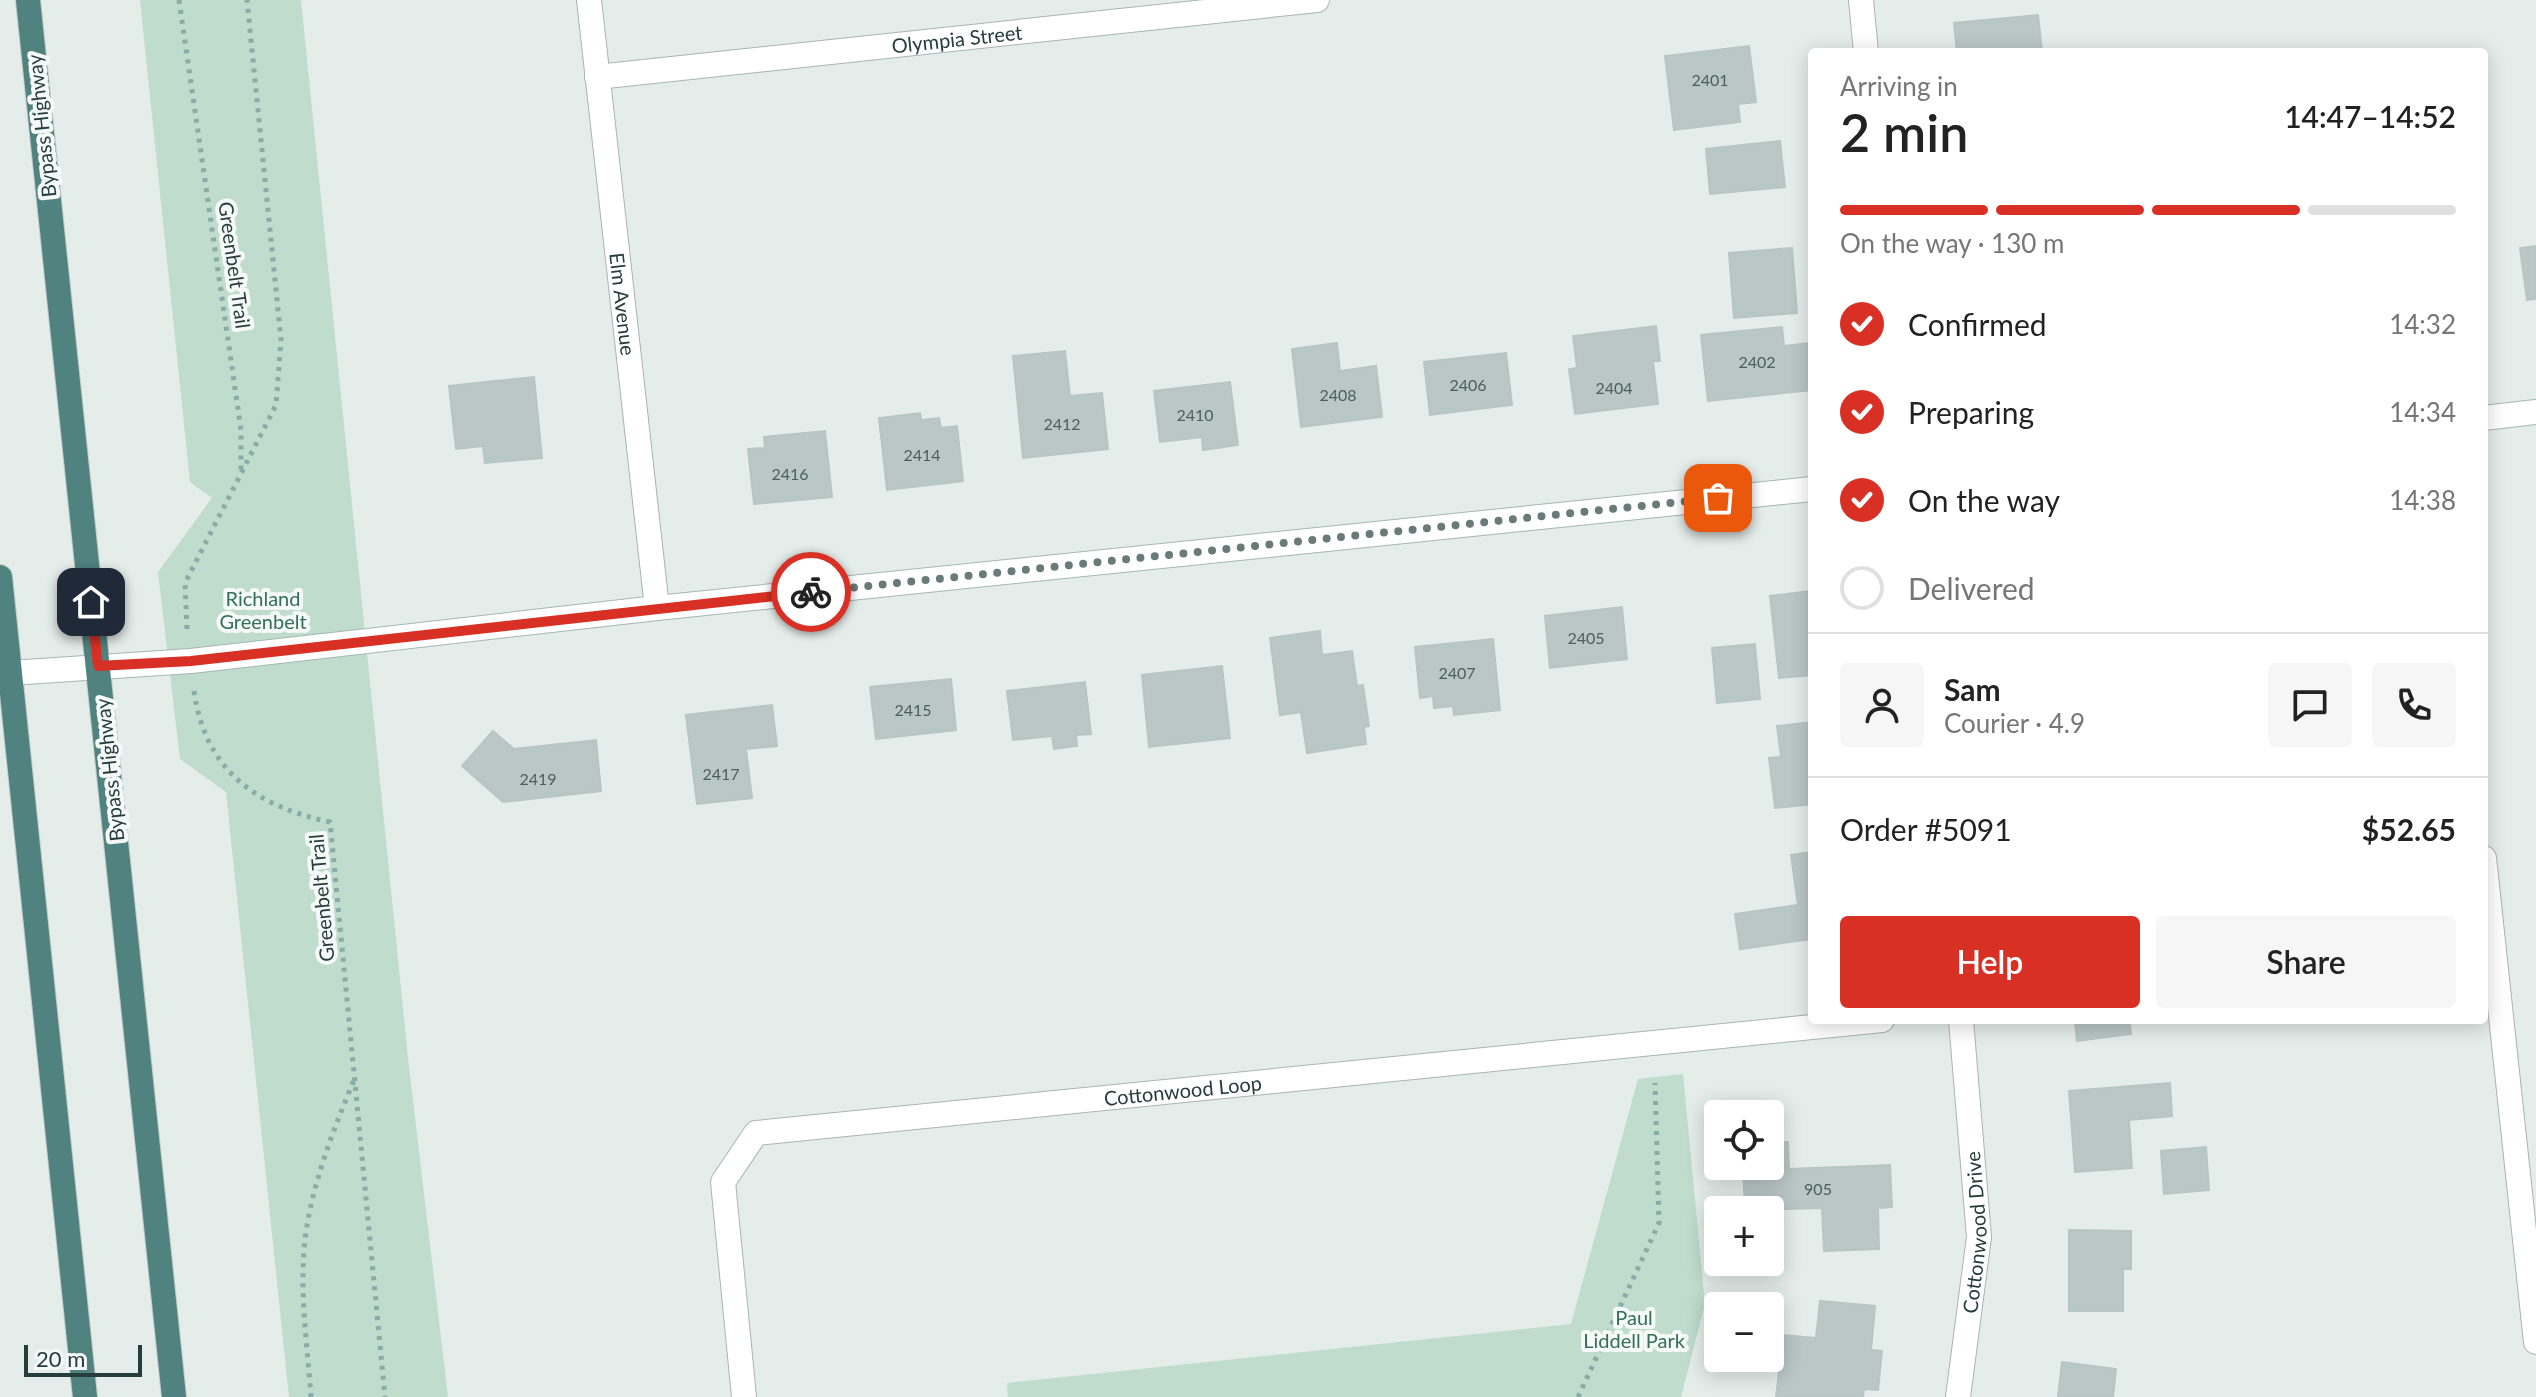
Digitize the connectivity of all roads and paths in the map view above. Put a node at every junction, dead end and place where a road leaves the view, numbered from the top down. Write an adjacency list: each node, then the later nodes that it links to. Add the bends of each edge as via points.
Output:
1 (28, 0): 16 (highway, Bypass Highway)
2 (179, 0): 11 (path, Greenbelt Trail, via 239,414)
3 (247, 0): 11 (path, via 281,340 276,405)
4 (589, 0): 8 (street, Elm Avenue)
5 (1317, 0): 8 (street, Olympia Street)
6 (1861, 0): 7 (street)
7 (1866, 48)
8 (597, 77): 14 (street, Elm Avenue)
9 (2536, 412): 10 (street)
10 (2488, 418)
11 (241, 476): 15 (path, Greenbelt Trail, via 185,583)
12 (1808, 489): 14 (street)
13 (0, 577): 17 (highway)
14 (657, 608): 15 (street)
15 (191, 661): 16 (street); 21 (path, Greenbelt Trail, via 198,719 223,767 277,804 330,822)
16 (98, 666): 17 (street); 25 (highway, Bypass Highway)
17 (5, 674): 24 (highway)
18 (2488, 895): 23 (street)
19 (1842, 1024): 28 (street, Cottonwood Loop, via 756,1133 723,1182)
20 (1961, 1024): 30 (street, Cottonwood Drive, via 1979,1237)
21 (354, 1079): 26 (path, Greenbelt Trail, via 320,1166 307,1223 304,1294); 27 (path)
22 (1655, 1083): 29 (path, via 1659,1223)
23 (2536, 1342)
24 (85, 1397)
25 (174, 1397)
26 (311, 1397)
27 (385, 1397)
28 (744, 1397)
29 (1578, 1397)
30 (1958, 1397)

